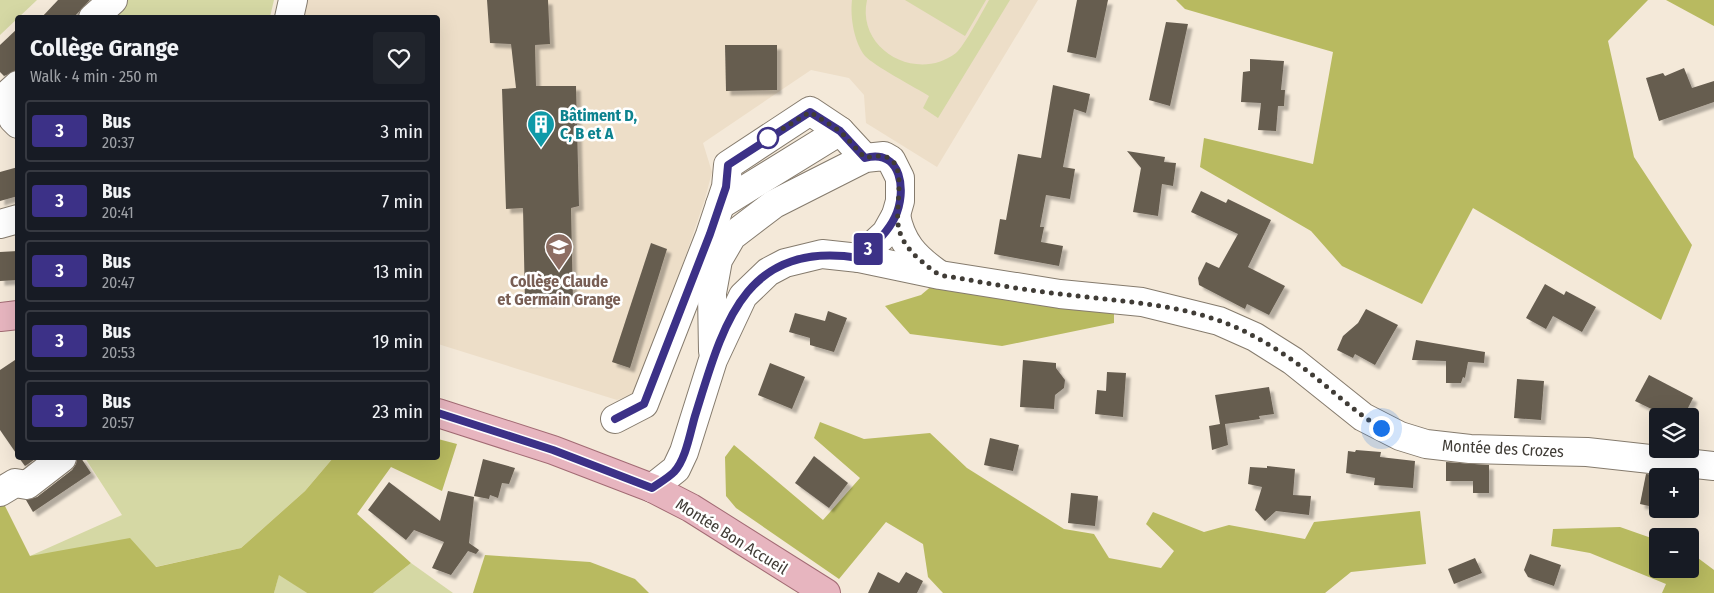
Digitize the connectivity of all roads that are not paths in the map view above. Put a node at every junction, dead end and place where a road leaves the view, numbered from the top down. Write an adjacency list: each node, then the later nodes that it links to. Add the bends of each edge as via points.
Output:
1 (113, 0): 3 (street)
2 (293, 0): 4 (street)
3 (96, 15)
4 (290, 15)
5 (15, 88): 6 (street, via 6,95)
6 (15, 121)
7 (865, 158): 8 (street, Montée des Crozes, via 884,156 897,169 900,188); 15 (street, Montée des Crozes, via 774,204 732,236 718,260 712,293); 17 (street, via 834,127 723,196 644,404)
8 (896, 215): 11 (street, Montée des Crozes, via 886,233); 12 (street, Montée des Crozes, via 899,230 909,249)
9 (15, 219): 10 (street)
10 (0, 224)
11 (859, 258): 12 (street, Montée des Crozes); 15 (street, Montée des Crozes, via 822,254 785,263 768,272 742,296)
12 (940, 275): 19 (street, Montée des Crozes, via 1060,294 1142,302 1219,321 1255,337 1294,361 1363,417 1400,436 1426,444 1470,449 1586,452)
13 (15, 315): 14 (main road)
14 (0, 317)
15 (713, 360): 20 (street, Montée des Crozes, via 676,469)
16 (440, 414): 20 (main road, Montée Bon Accueil, via 553,450)
17 (615, 419)
18 (59, 460): 21 (street, via 27,485 15,483)
19 (1714, 466)
20 (652, 488): 22 (main road, Montée Bon Accueil, via 690,508)
21 (0, 492)
22 (826, 593)

